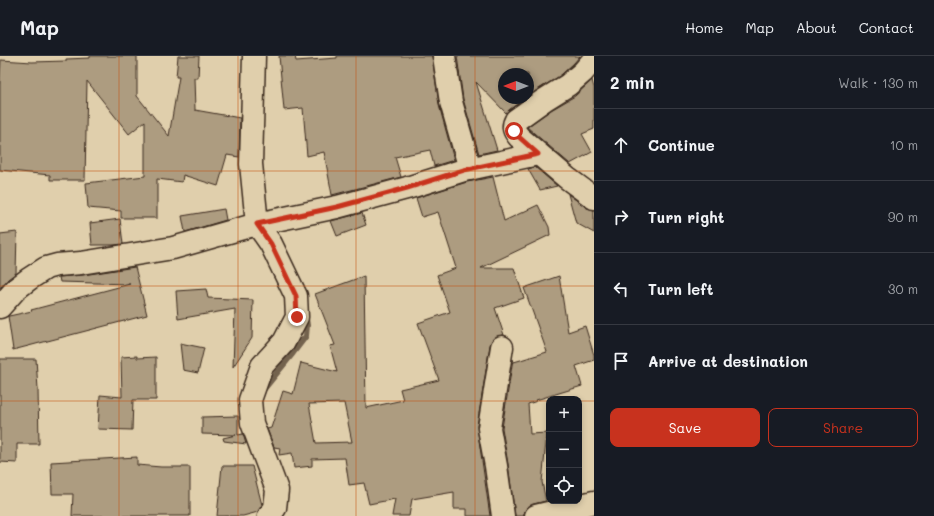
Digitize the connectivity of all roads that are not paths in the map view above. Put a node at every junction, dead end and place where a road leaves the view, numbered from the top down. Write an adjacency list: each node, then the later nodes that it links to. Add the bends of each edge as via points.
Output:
1 (254, 56): 7 (street, via 251,164)
2 (444, 56): 5 (street, via 451,102)
3 (594, 59): 4 (street, via 568,85 516,120 514,131)
4 (538, 154): 5 (street); 6 (street)
5 (470, 169): 7 (street, via 337,207)
6 (594, 198)
7 (257, 224): 8 (street, via 173,248 46,268 29,278); 11 (street, via 271,244 296,296 297,317 284,342 262,366 250,400 252,423 277,490 275,508)
8 (0, 306)
9 (502, 347): 12 (street, via 488,428)
10 (594, 502): 13 (street)
11 (269, 516)
12 (503, 516)
13 (536, 516)

